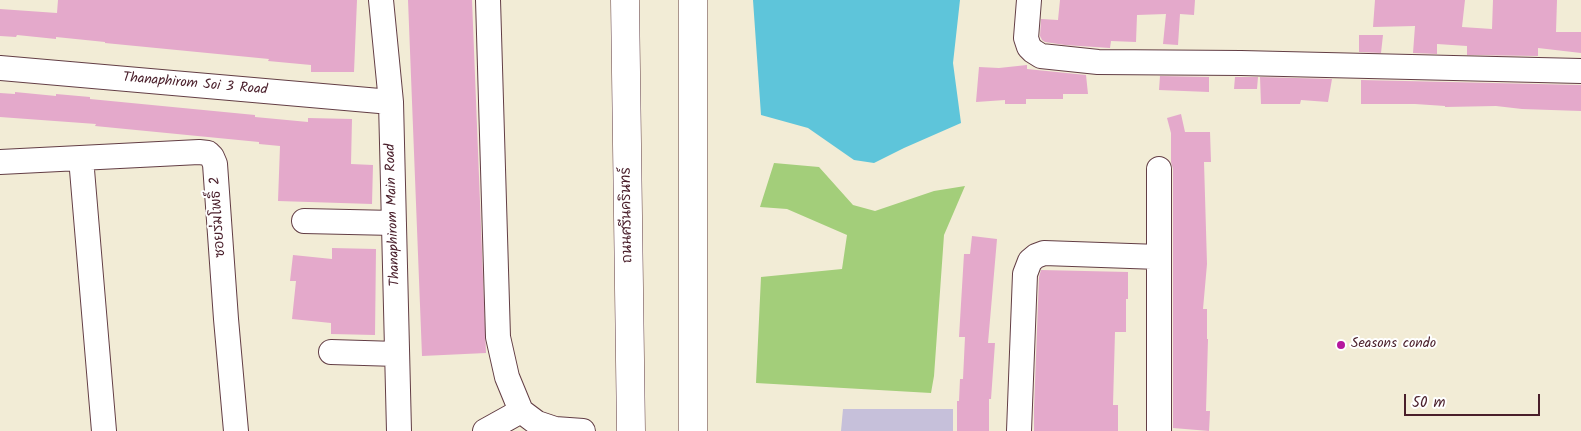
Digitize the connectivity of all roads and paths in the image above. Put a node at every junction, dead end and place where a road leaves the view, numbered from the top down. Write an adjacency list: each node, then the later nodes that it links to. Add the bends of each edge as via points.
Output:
1 (381, 0): 8 (street, Thanaphirom Main Road)
2 (488, 0): 17 (street, via 498,337 507,377)
3 (625, 0): 24 (main road, ถนนศรีนครินทร์)
4 (693, 0): 25 (main road)
5 (1029, 0): 7 (street, via 1026,38 1033,52 1041,56 1098,62)
6 (0, 68): 8 (street, Thanaphirom Soi 3 Road)
7 (1581, 71)
8 (391, 102): 13 (street, Thanaphirom Main Road)
9 (81, 158): 10 (street, ซอยร่มโพธิ์ 2); 19 (street); 20 (street, ซอยร่มโพธิ์ 2, via 199,152 212,157)
10 (0, 162)
11 (1159, 169): 14 (street)
12 (304, 221): 13 (street)
13 (394, 223): 16 (street, Thanaphirom Main Road)
14 (1159, 256): 26 (street, via 1044,253 1030,261 1025,274); 27 (street)
15 (330, 352): 16 (street)
16 (398, 354): 21 (street, Thanaphirom Main Road)
17 (521, 411): 18 (street); 22 (street)
18 (553, 430): 23 (street)
19 (104, 431)
20 (236, 431)
21 (399, 431)
22 (485, 431)
23 (584, 431)
24 (631, 431)
25 (693, 431)
26 (1018, 431)
27 (1159, 431)

